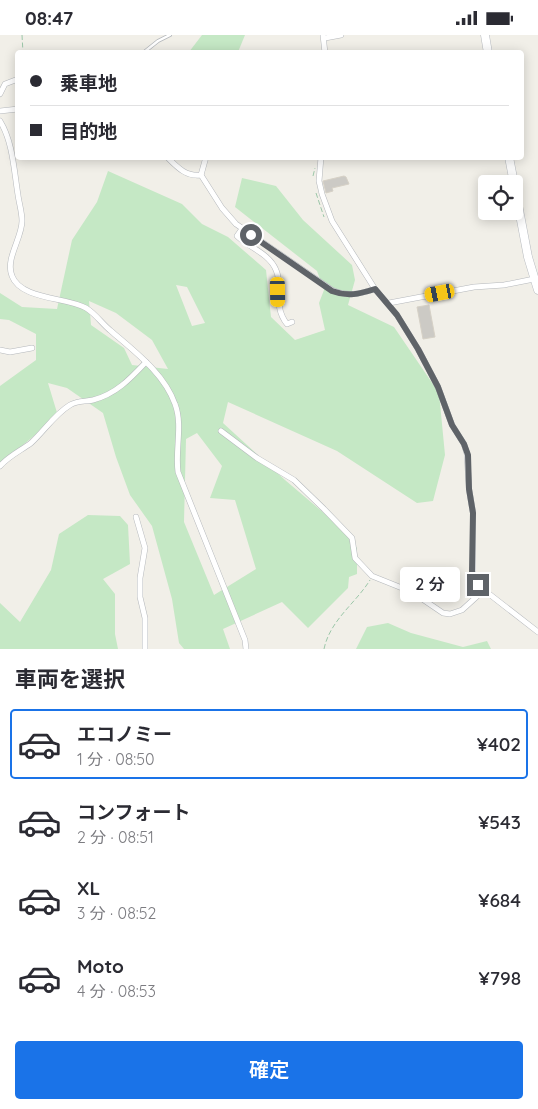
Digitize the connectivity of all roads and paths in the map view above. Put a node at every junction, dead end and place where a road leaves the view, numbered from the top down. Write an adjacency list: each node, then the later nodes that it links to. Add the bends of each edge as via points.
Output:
1 (22, 35): 6 (path)
2 (170, 35): 7 (lane)
3 (341, 35): 5 (street)
4 (485, 35): 9 (street)
5 (324, 37): 8 (street)
6 (23, 50)
7 (148, 50)
8 (325, 50)
9 (488, 50)
10 (15, 80): 11 (street, via 5,84)
11 (0, 94)
12 (15, 109): 13 (street)
13 (0, 111)
14 (0, 121): 28 (street, via 8,141 22,222 11,275 21,287 42,297 87,308)
15 (171, 160): 19 (street, via 188,174)
16 (205, 160): 19 (street)
17 (321, 160): 22 (street, via 320,181 325,205 340,237)
18 (510, 160): 21 (street)
19 (201, 175): 20 (street, via 222,208)
20 (242, 229): 22 (street, via 332,291 352,295); 25 (street, via 237,236 254,247 276,270 280,312 287,324)
21 (534, 279): 23 (street); 24 (street)
22 (375, 289): 24 (street)
23 (538, 290)
24 (388, 303): 33 (street, via 438,387 452,425 468,455 473,513 472,572)
25 (292, 322)
26 (32, 348): 27 (street)
27 (0, 350)
28 (146, 362): 30 (street, via 127,383 114,391 69,405 30,443); 36 (street, via 176,405 178,471)
29 (220, 431): 32 (street, via 294,480 352,539 355,558)
30 (0, 466)
31 (136, 517): 35 (street, via 145,548 140,597 145,618)
32 (372, 576): 33 (street, via 412,592 443,613 450,614 462,610); 37 (path, via 342,613)
33 (484, 590): 34 (street)
34 (538, 632)
35 (145, 649)
36 (246, 649)
37 (324, 649)

